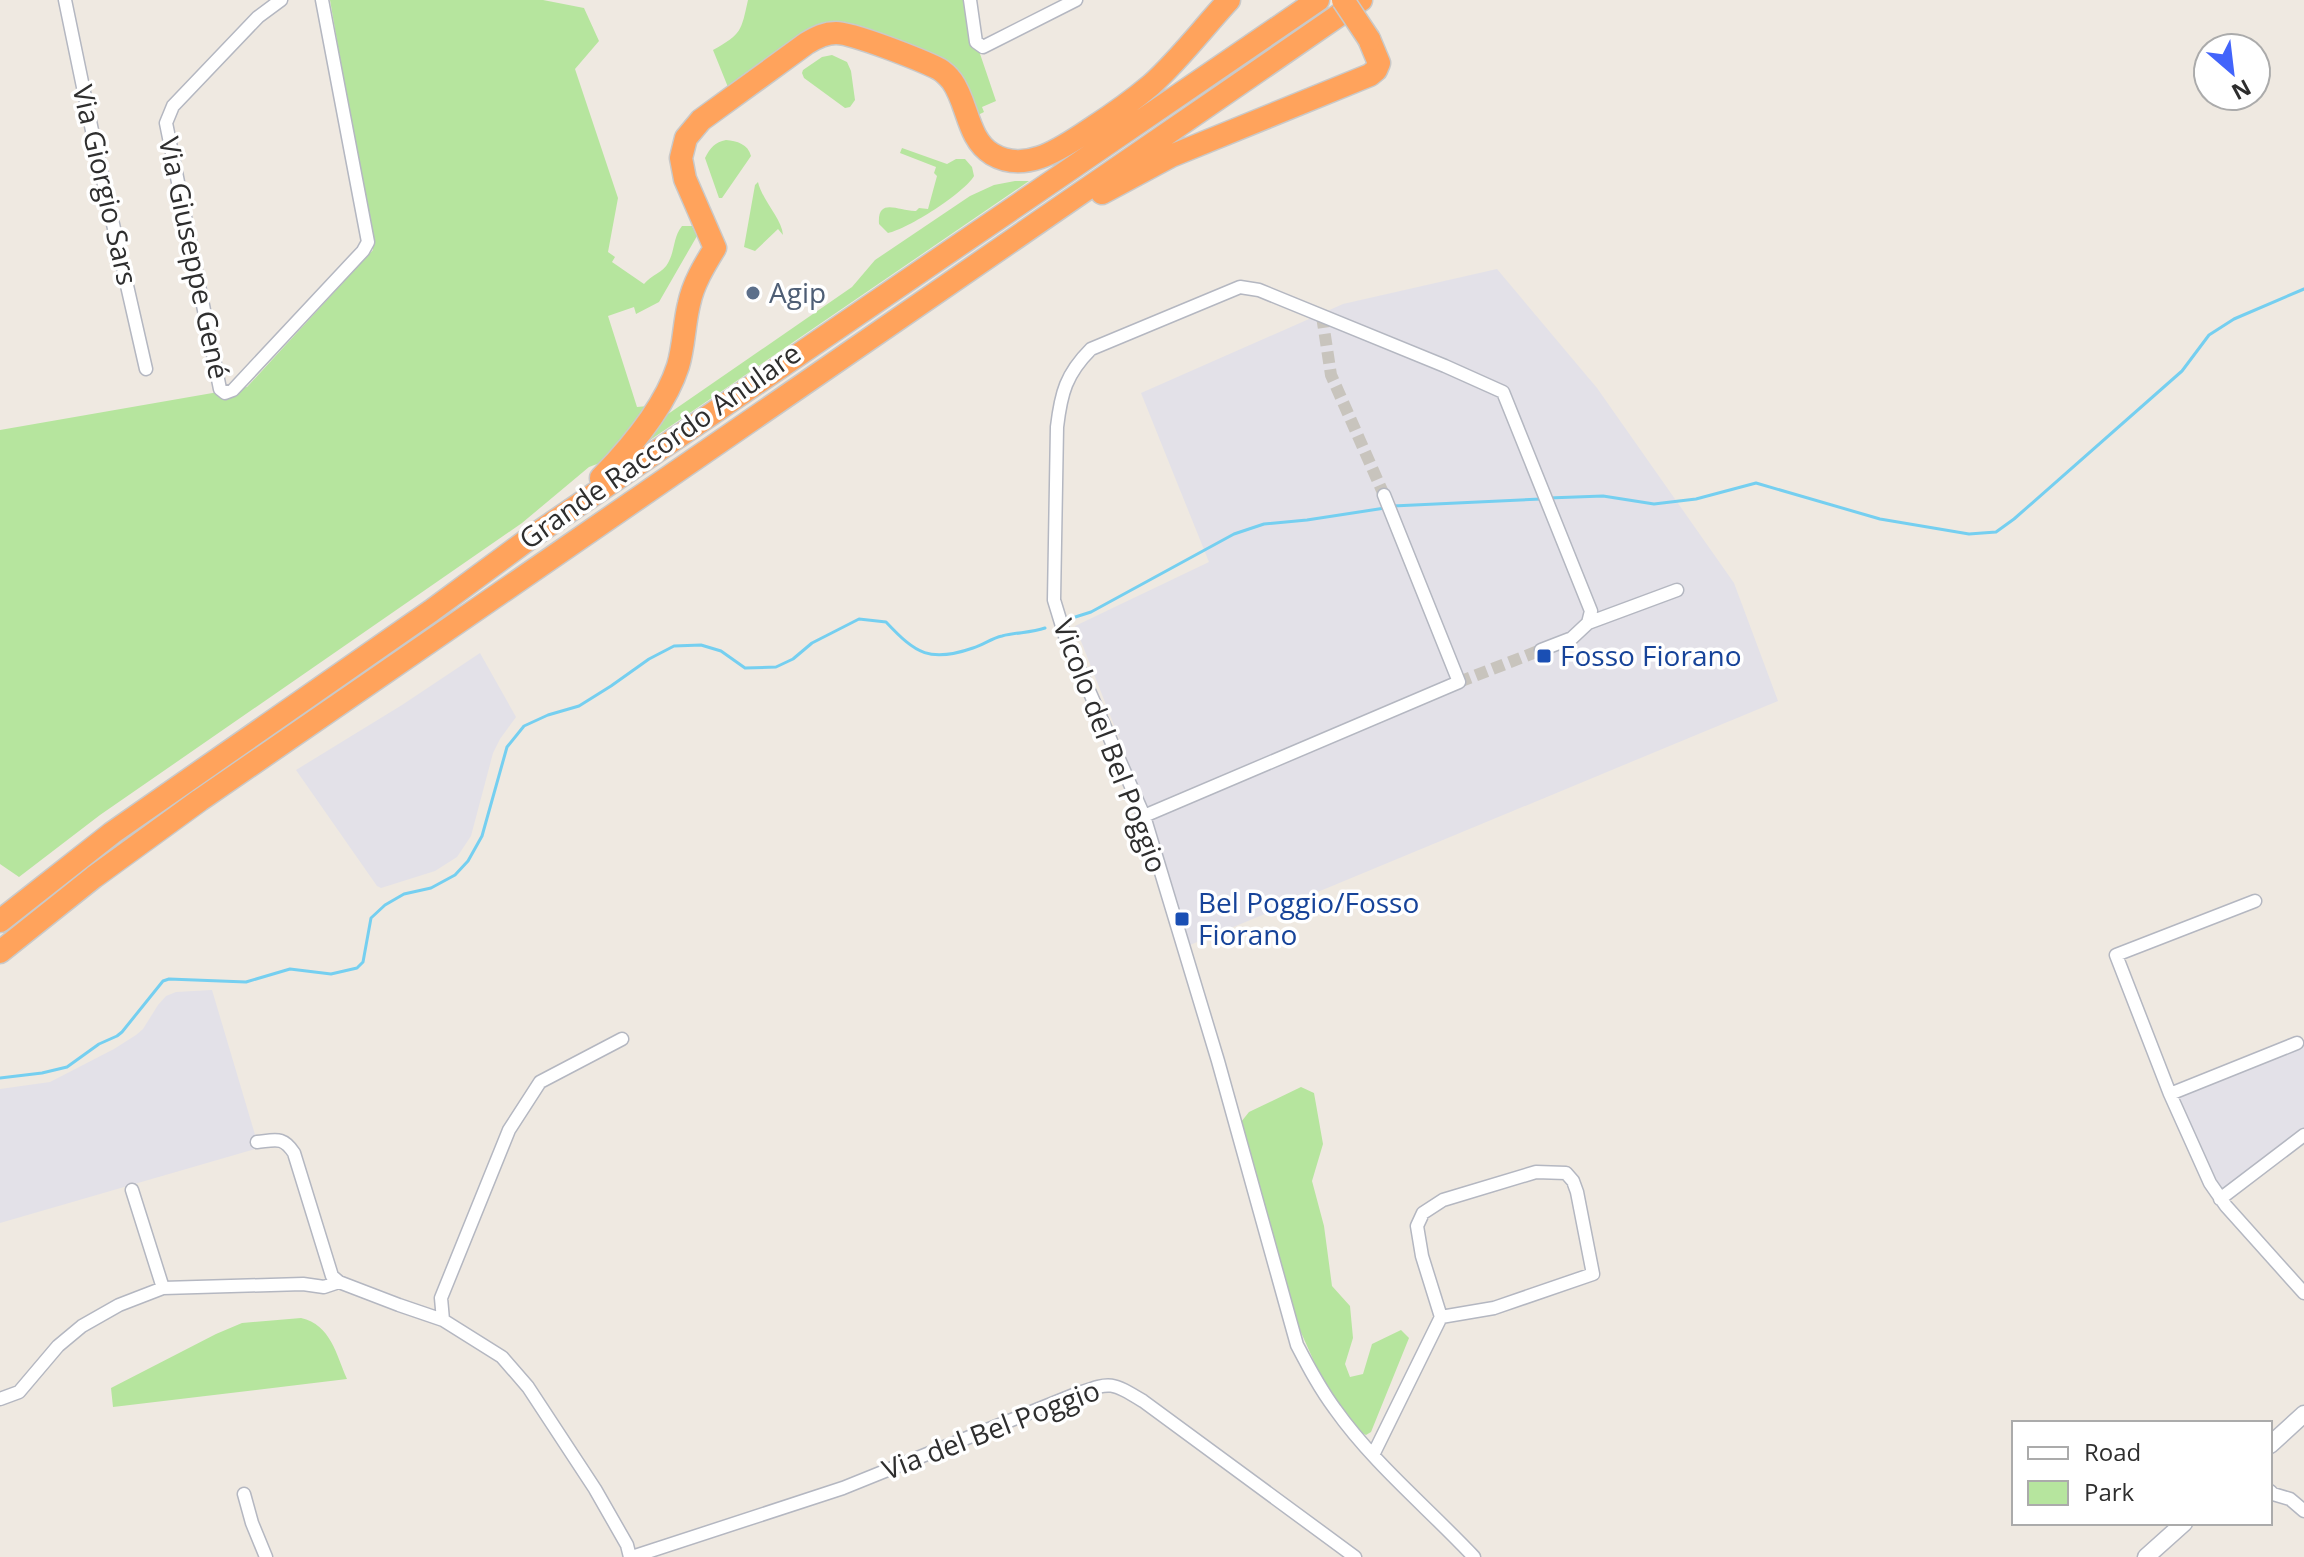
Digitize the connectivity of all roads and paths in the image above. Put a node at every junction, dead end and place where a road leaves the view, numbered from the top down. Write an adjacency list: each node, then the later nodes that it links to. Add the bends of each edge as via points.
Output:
1 (65, 0): 11 (street, Via Giorgio Sars)
2 (281, 0): 3 (street, Via Giuseppe Gené, via 173,106 166,123 220,389 225,393 368,242)
3 (322, 0)
4 (970, 0): 5 (street, via 976,42 983,47)
5 (1076, 0)
6 (1229, 0): 13 (highway, via 1151,84 1067,144 1032,160 1001,158 984,147 944,73 843,34 807,43 701,120 686,138 682,165 715,248 689,301 677,367 650,420 624,454)
7 (1318, 0): 13 (highway, Grande Raccordo Anulare)
8 (1343, 0): 10 (highway, bridge, via 1379,63 1370,75 1171,156)
9 (1361, 0): 10 (highway, Grande Raccordo Anulare)
10 (999, 249): 20 (highway, Grande Raccordo Anulare, via 127,851)
11 (146, 369)
12 (1384, 495): 17 (street, via 1459,682)
13 (530, 538): 19 (highway, Grande Raccordo Anulare, via 123,825)
14 (1677, 590): 15 (street)
15 (1588, 623): 16 (street, via 1572,638); 17 (street, Vicolo del Bel Poggio, via 1591,611 1503,392 1259,290 1240,287 1091,349 1068,377 1060,398 1054,600)
16 (1541, 650)
17 (1144, 816): 36 (street, Vicolo del Bel Poggio, via 1297,1345 1336,1411)
18 (2255, 901): 23 (street, via 2116,955)
19 (0, 921)
20 (0, 952)
21 (622, 1039): 32 (street, via 540,1082 509,1130 441,1298)
22 (2297, 1043): 23 (street)
23 (2170, 1094): 27 (street)
24 (2304, 1135): 27 (street)
25 (257, 1142): 28 (street, via 279,1139 294,1153 332,1276)
26 (132, 1190): 29 (street)
27 (2220, 1199): 30 (street)
28 (339, 1282): 29 (street, Via del Bel Poggio, via 324,1287); 32 (street, Via del Bel Poggio)
29 (163, 1288): 33 (street, Via del Bel Poggio, via 82,1326 19,1392)
30 (2304, 1293)
31 (1441, 1317): 31 (street, via 1422,1256 1417,1226 1423,1213 1443,1200 1536,1172 1566,1173 1577,1192 1593,1274 1494,1308); 36 (street)
32 (443, 1320): 42 (street, Via del Bel Poggio, via 502,1357 528,1387 595,1489)
33 (0, 1399)
34 (2304, 1414): 35 (street)
35 (2272, 1443)
36 (1373, 1455): 44 (street, Vicolo del Bel Poggio)
37 (2272, 1493): 39 (street)
38 (244, 1494): 41 (street)
39 (2304, 1511)
40 (2182, 1525): 45 (street)
41 (266, 1557)
42 (631, 1557): 43 (street, Via del Bel Poggio, via 843,1488 1109,1384 1143,1401)
43 (1355, 1557)
44 (1474, 1557)
45 (2146, 1557)

